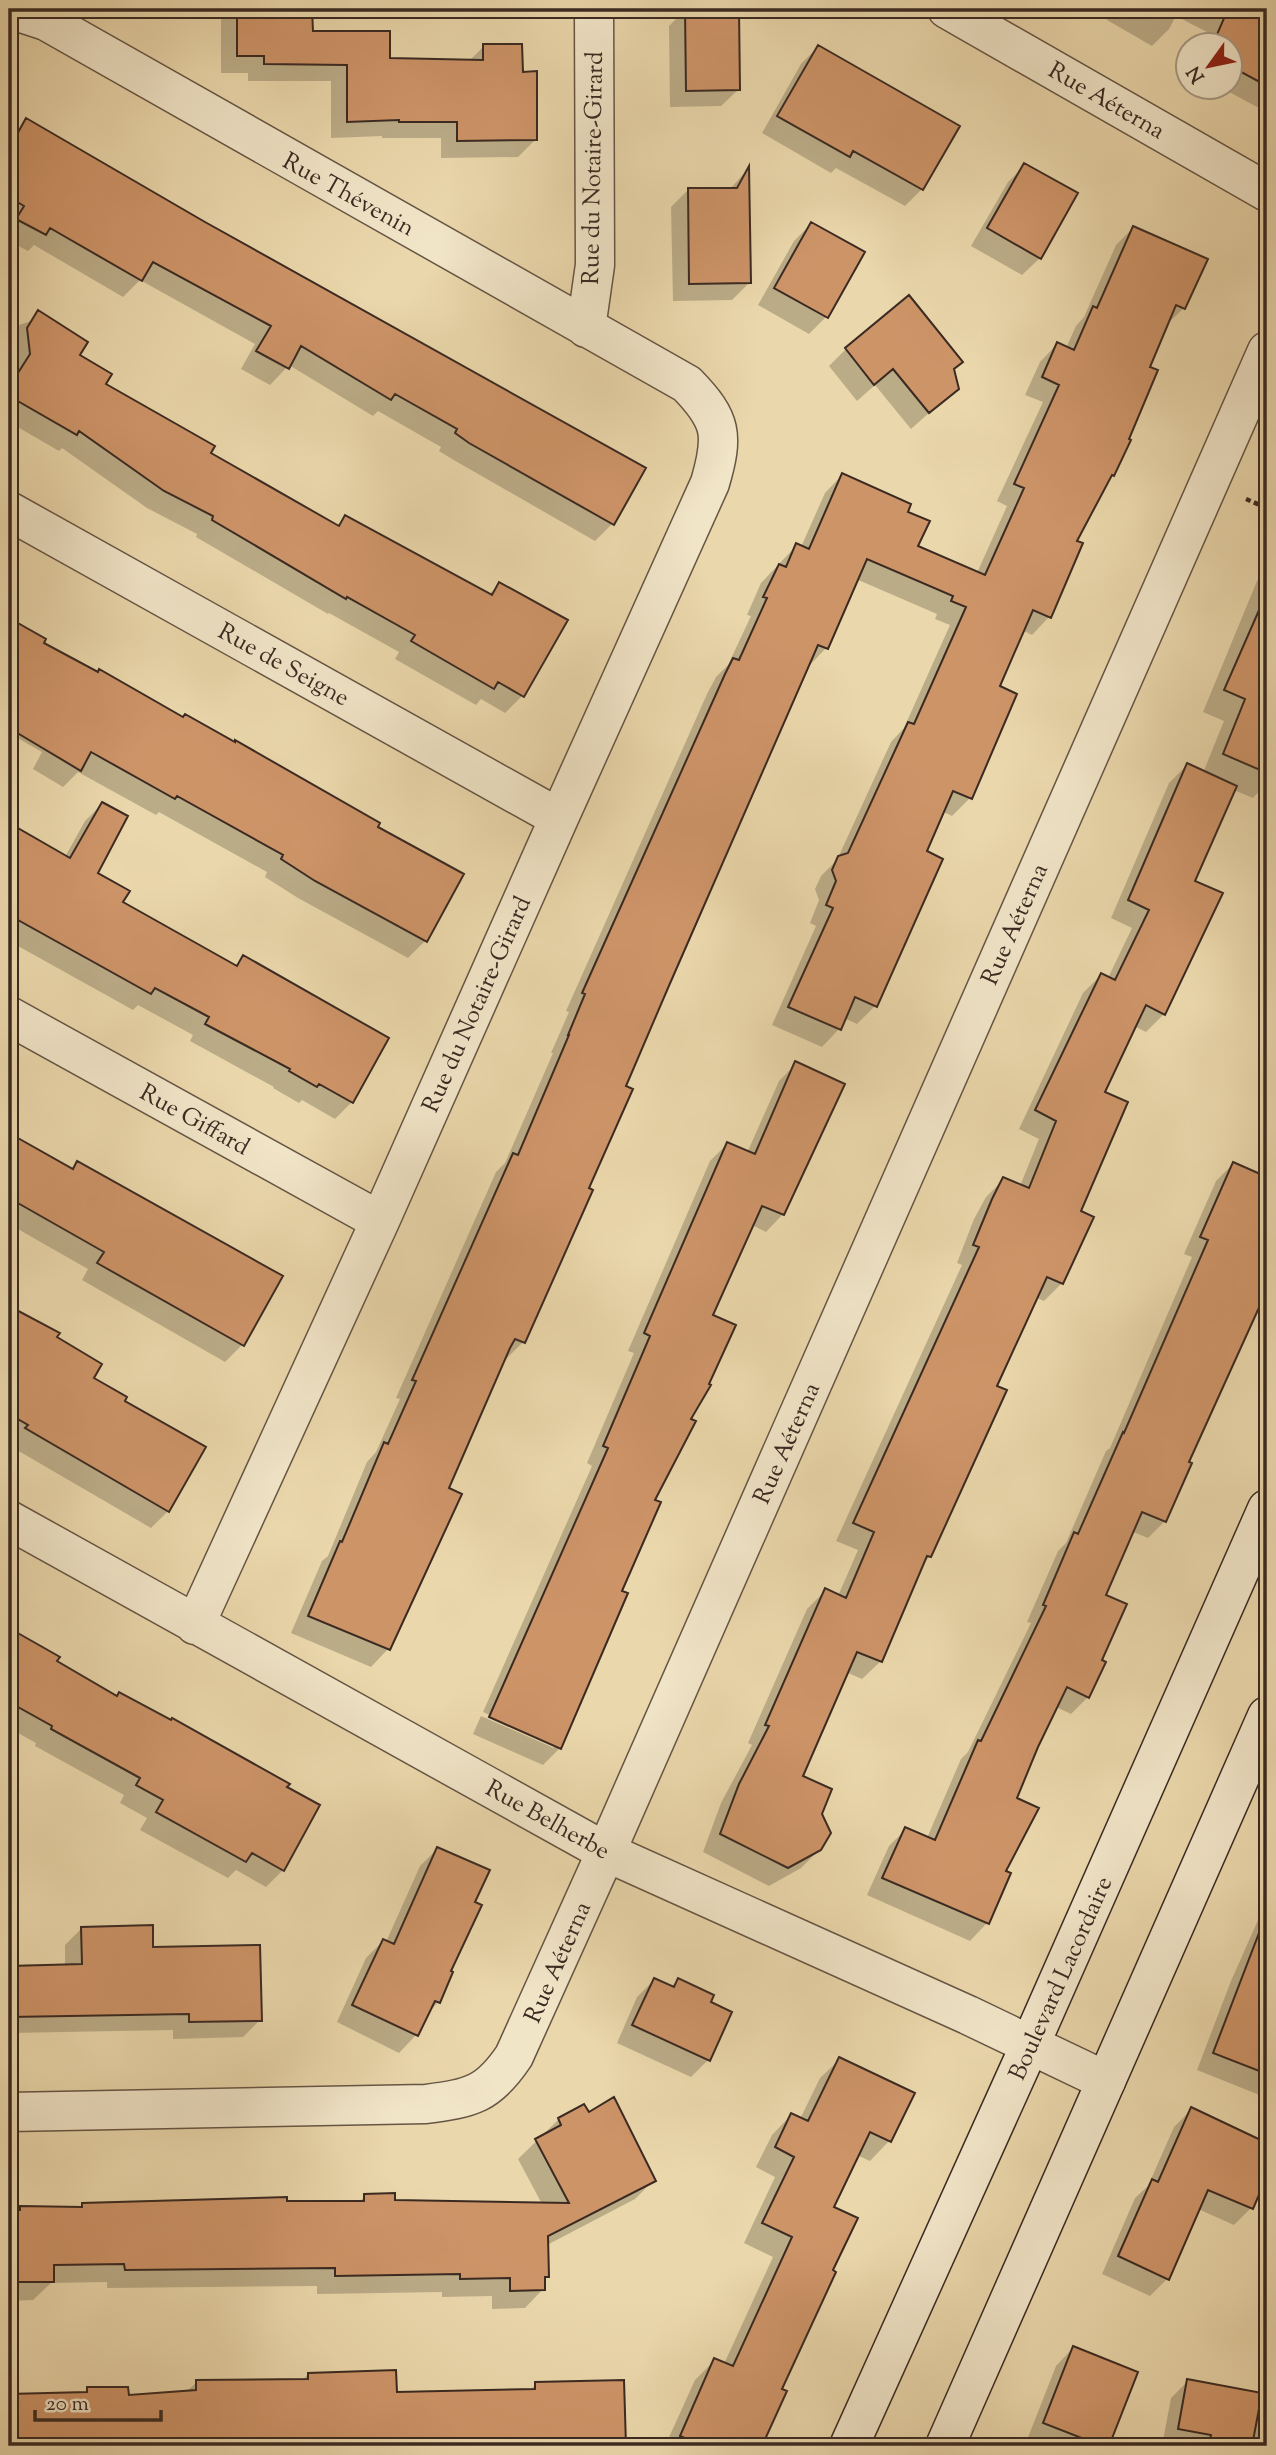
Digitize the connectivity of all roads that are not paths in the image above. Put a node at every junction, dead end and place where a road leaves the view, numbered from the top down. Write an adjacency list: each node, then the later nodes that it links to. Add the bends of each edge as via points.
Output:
1 (9, 9): 4 (street, Rue Thévenin)
2 (594, 9): 7 (street, Rue du Notaire-Girard, via 595,265)
3 (947, 9): 5 (street, Rue Aéterna)
4 (47, 15): 7 (street, Rue Thévenin)
5 (1004, 22): 6 (street, Rue Aéterna)
6 (1267, 192)
7 (586, 328): 9 (street, Rue Thévenin)
8 (1267, 351): 18 (street, Rue Aéterna)
9 (687, 384): 11 (street, Rue du Notaire-Girard, via 707,405 719,431 718,458)
10 (9, 511): 11 (street, Rue de Seigne)
11 (559, 818): 13 (street, Rue du Notaire-Girard)
12 (9, 1016): 13 (street, Rue Giffard)
13 (380, 1221): 16 (street, Rue du Notaire-Girard)
14 (1267, 1508): 19 (street, Boulevard Lacordaire)
15 (9, 1520): 16 (street, Rue Belherbe)
16 (195, 1625): 18 (street, Rue Belherbe)
17 (1267, 1716): 20 (street)
18 (606, 1852): 19 (street, Rue Belherbe); 21 (street, Rue Aéterna, via 514,2056 500,2077 480,2093 426,2104)
19 (1030, 2045): 20 (street, Rue Belherbe); 22 (street, Boulevard Lacordaire)
20 (1106, 2081): 23 (street)
21 (9, 2112)
22 (849, 2446)
23 (945, 2446)

